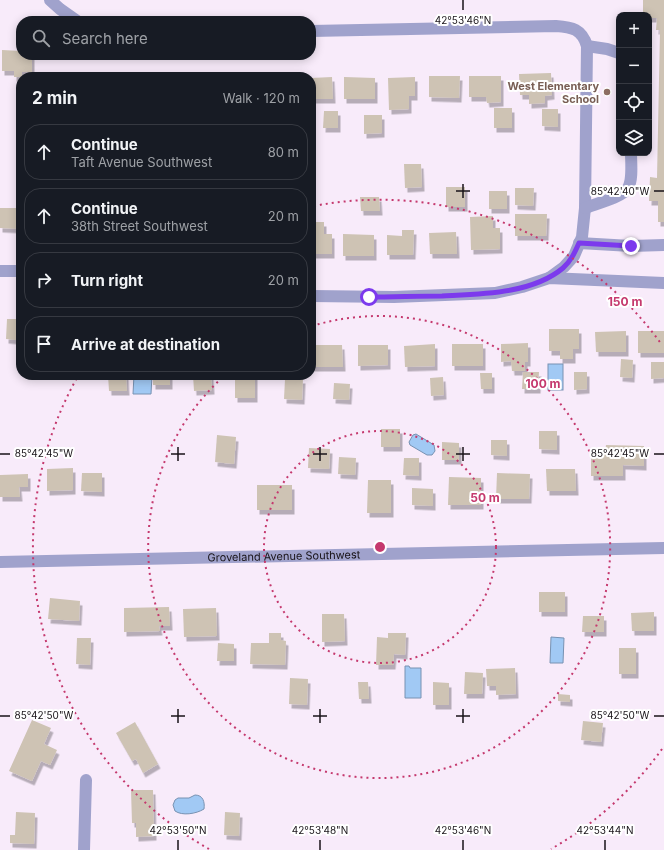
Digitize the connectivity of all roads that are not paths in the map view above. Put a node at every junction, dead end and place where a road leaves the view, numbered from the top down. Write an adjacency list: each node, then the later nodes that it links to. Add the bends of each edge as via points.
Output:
1 (50, 0): 2 (street)
2 (70, 16)
3 (316, 30): 4 (street, via 556,26 576,30)
4 (584, 41): 5 (street); 7 (street)
5 (616, 52)
6 (631, 156): 7 (street, via 631,181 628,188 621,194)
7 (585, 208): 8 (street)
8 (579, 243): 9 (street); 12 (street, via 574,256 564,268)
9 (664, 245)
10 (0, 271): 11 (street)
11 (16, 271)
12 (549, 278): 13 (street); 14 (street, via 522,288 495,293 394,297)
13 (664, 283)
14 (316, 296)
15 (664, 548): 16 (street, Groveland Avenue Southwest)
16 (0, 562)
17 (86, 780): 18 (street)
18 (84, 850)

